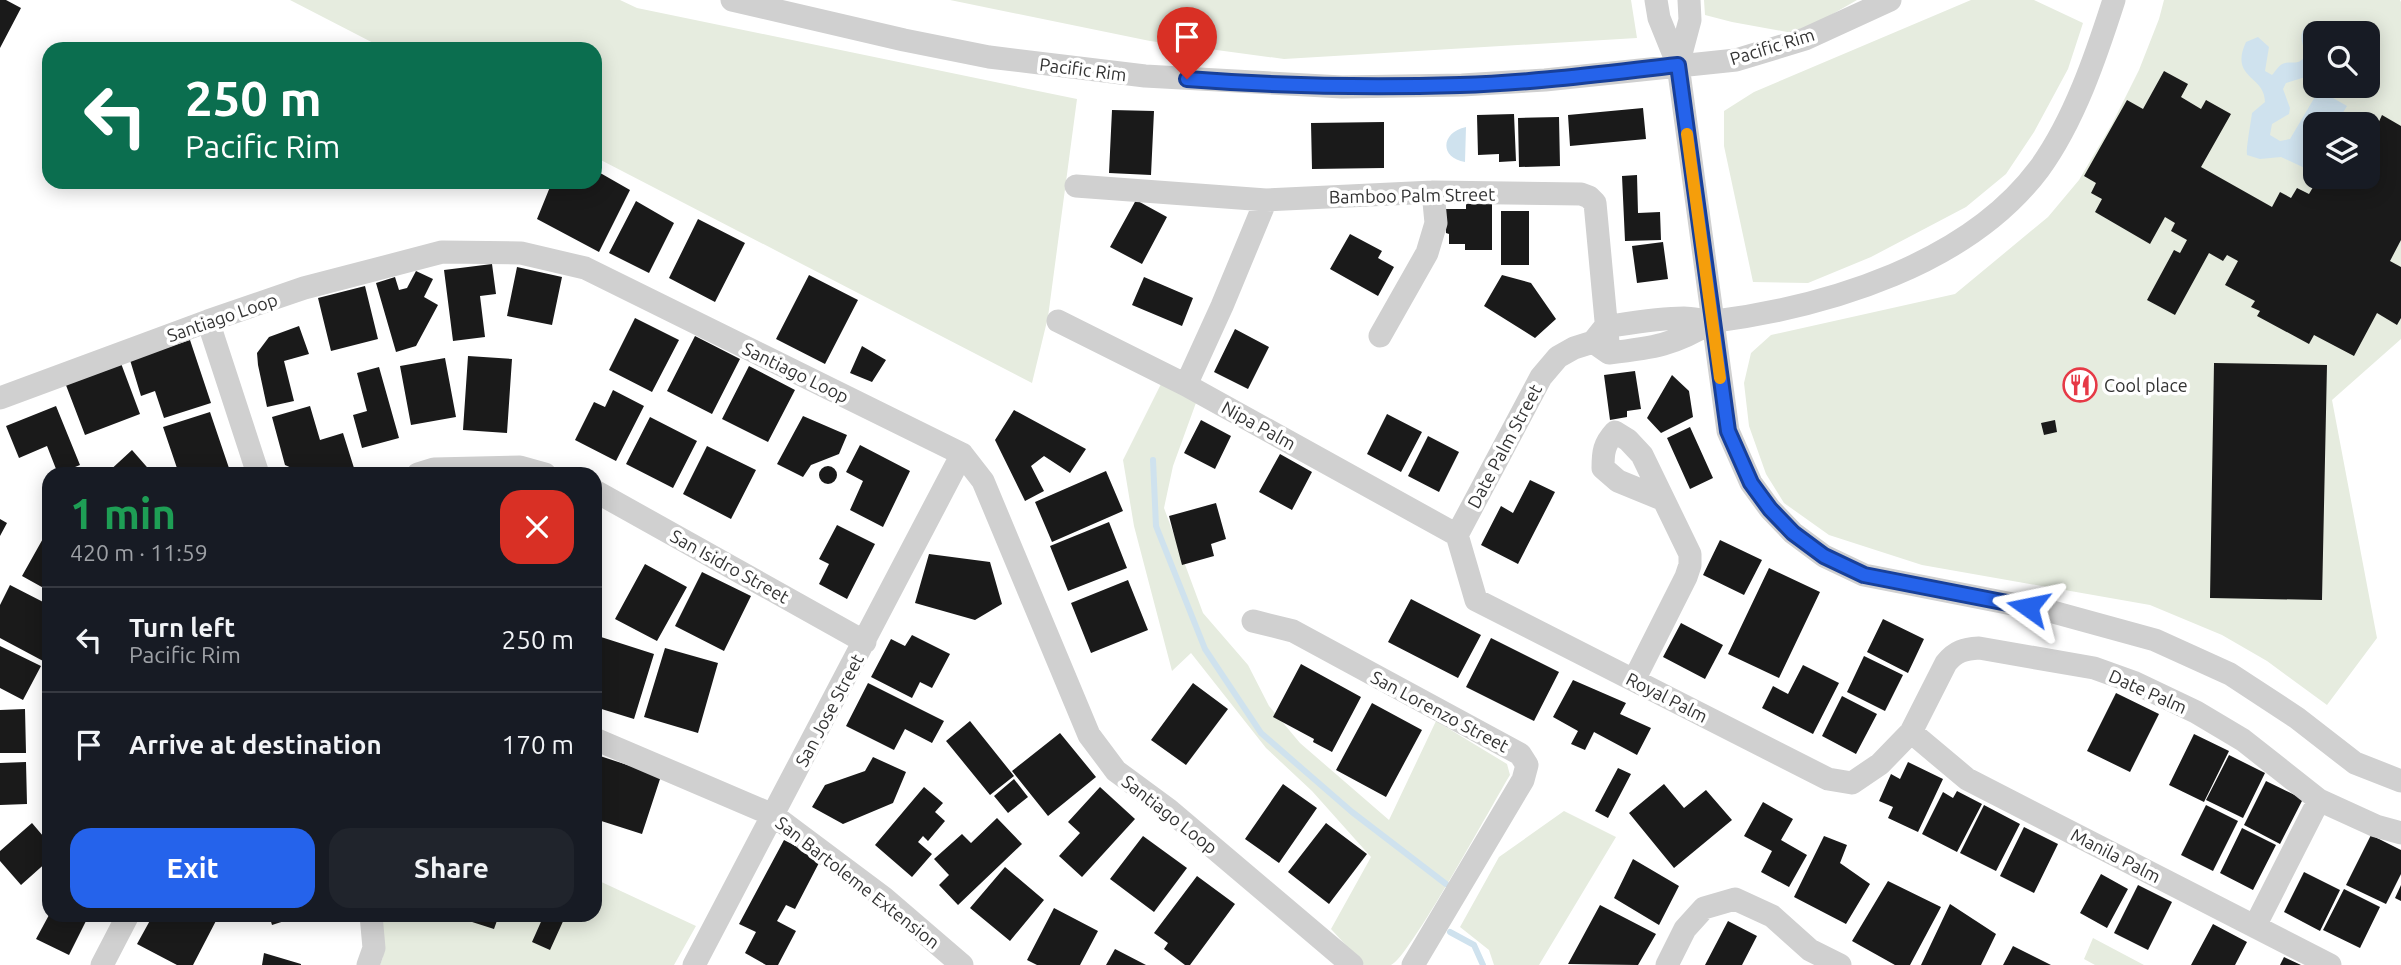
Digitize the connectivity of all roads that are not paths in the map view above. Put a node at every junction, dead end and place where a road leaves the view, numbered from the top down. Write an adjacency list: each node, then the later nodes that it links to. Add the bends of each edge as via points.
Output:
1 (732, 0): 6 (street, Pacific Rim, via 989,57 1229,82 1342,87 1462,85)
2 (1656, 0): 6 (street)
3 (1689, 0): 6 (street, via 1690,20)
4 (1890, 0): 6 (street, Pacific Rim, via 1805,39 1736,60)
5 (2114, 0): 12 (street, Date Palm Street, via 2057,140 2038,170 1976,230 1939,255 1846,292)
6 (1678, 65): 12 (street)
7 (1076, 186): 9 (street, Bamboo Palm Street)
8 (1433, 192): 9 (street, Bamboo Palm Street); 13 (street, via 1436,223 1427,253); 14 (street, Bamboo Palm Street, via 1589,197 1595,203)
9 (1266, 200): 15 (street)
10 (208, 321): 16 (street, Santiago Loop); 17 (street, Santiago Loop, via 304,288 442,252 521,253 585,268); 18 (street)
11 (1058, 321): 15 (street, Nipa Palm)
12 (1713, 321): 14 (street, Date Palm Street, via 1662,346); 27 (street, via 1728,431 1751,483 1793,533 1824,556 1864,575 2053,612 2155,640 2230,674 2355,763)
13 (1380, 336)
14 (1603, 341): 21 (street, Date Palm Street, via 1558,357 1541,377)
15 (1186, 385): 21 (street, Nipa Palm)
16 (2, 393)
17 (962, 454): 23 (street, San Jose Street); 38 (street, Santiago Loop, via 983,481 1089,735 1116,771 1169,810)
18 (256, 467)
19 (602, 495): 23 (street, San Isidro Street)
20 (1662, 499): 24 (street, via 1690,554 1690,565)
21 (1457, 535): 24 (street, Royal Palm, via 1476,600)
22 (1253, 621): 39 (street, San Lorenzo Street, via 1293,631 1520,754 1527,765 1523,780)
23 (865, 642): 29 (street, San Jose Street)
24 (1634, 680): 25 (street, Royal Palm, via 1828,779 1852,783 1880,764)
25 (1911, 732): 28 (street, Date Palm, via 1954,653 1979,649 2017,655 2094,668 2196,712 2243,740); 33 (street, Manila Palm, via 1967,779)
26 (602, 742): 29 (street, San Bartoleme Extension)
27 (2401, 781)
28 (2319, 800): 30 (street, Date Palm); 33 (street)
29 (773, 815): 36 (street, San Jose Street); 37 (street, San Bartoleme Extension, via 884,898)
30 (2401, 833)
31 (124, 922): 34 (street)
32 (372, 922): 35 (street, via 374,948)
33 (2255, 926): 42 (street, Manila Palm)
34 (102, 965)
35 (368, 965)
36 (694, 965)
37 (962, 965)
38 (1352, 965)
39 (1413, 965)
40 (1667, 965): 41 (street, via 1685,929 1704,908 1735,899 1772,916 1810,950)
41 (1839, 965)
42 (2330, 965)

